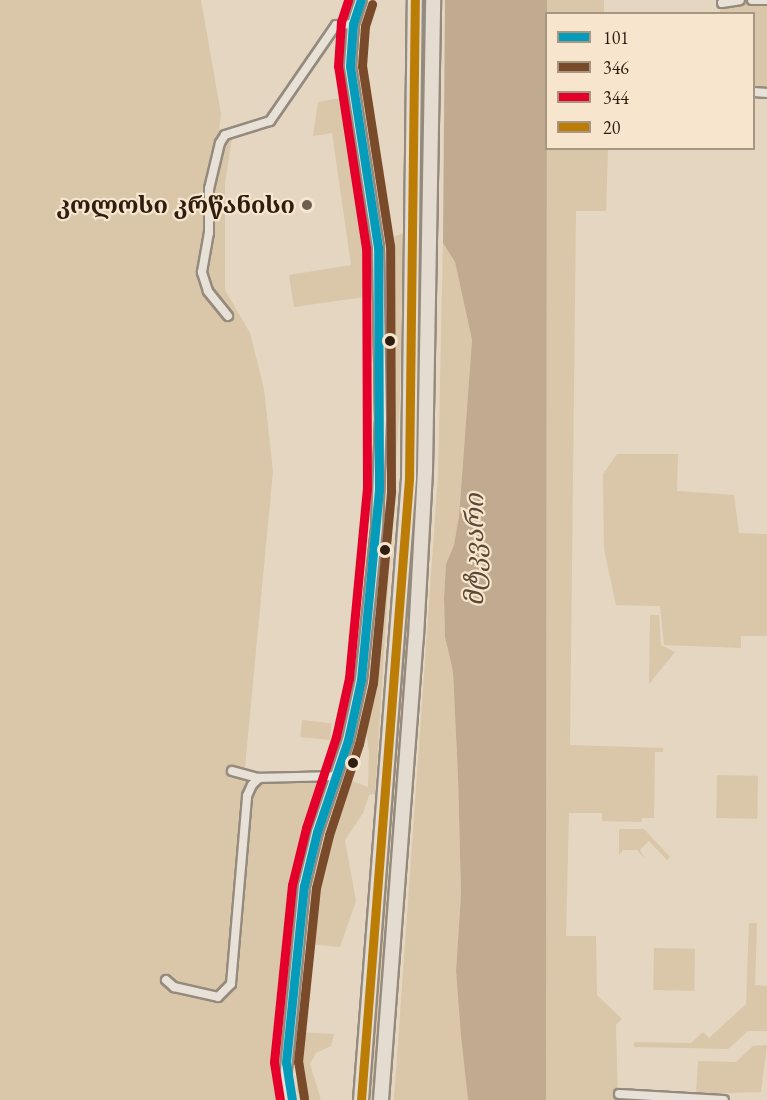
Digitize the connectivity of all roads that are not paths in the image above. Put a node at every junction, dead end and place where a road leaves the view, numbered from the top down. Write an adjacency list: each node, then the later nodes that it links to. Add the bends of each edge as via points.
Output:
1 (361, 0): 8 (street)
2 (415, 0): 18 (highway, via 409,479)
3 (434, 0): 19 (highway, via 425,469)
4 (740, 0): 7 (street)
5 (752, 0): 6 (street)
6 (767, 0)
7 (722, 3)
8 (353, 24): 9 (street, via 336,26 270,120 225,135 220,143 209,189 202,272 208,291); 11 (street, via 352,81 378,247 381,420 366,638 348,740)
9 (228, 316)
10 (232, 771): 12 (street)
11 (335, 776): 12 (street); 14 (street, via 304,886)
12 (259, 778): 13 (street, via 247,796 227,992 218,997 190,992)
13 (166, 980)
14 (286, 1062): 16 (street); 17 (street)
15 (619, 1094): 20 (street)
16 (283, 1100)
17 (292, 1100)
18 (361, 1100)
19 (381, 1100)
20 (724, 1100)

